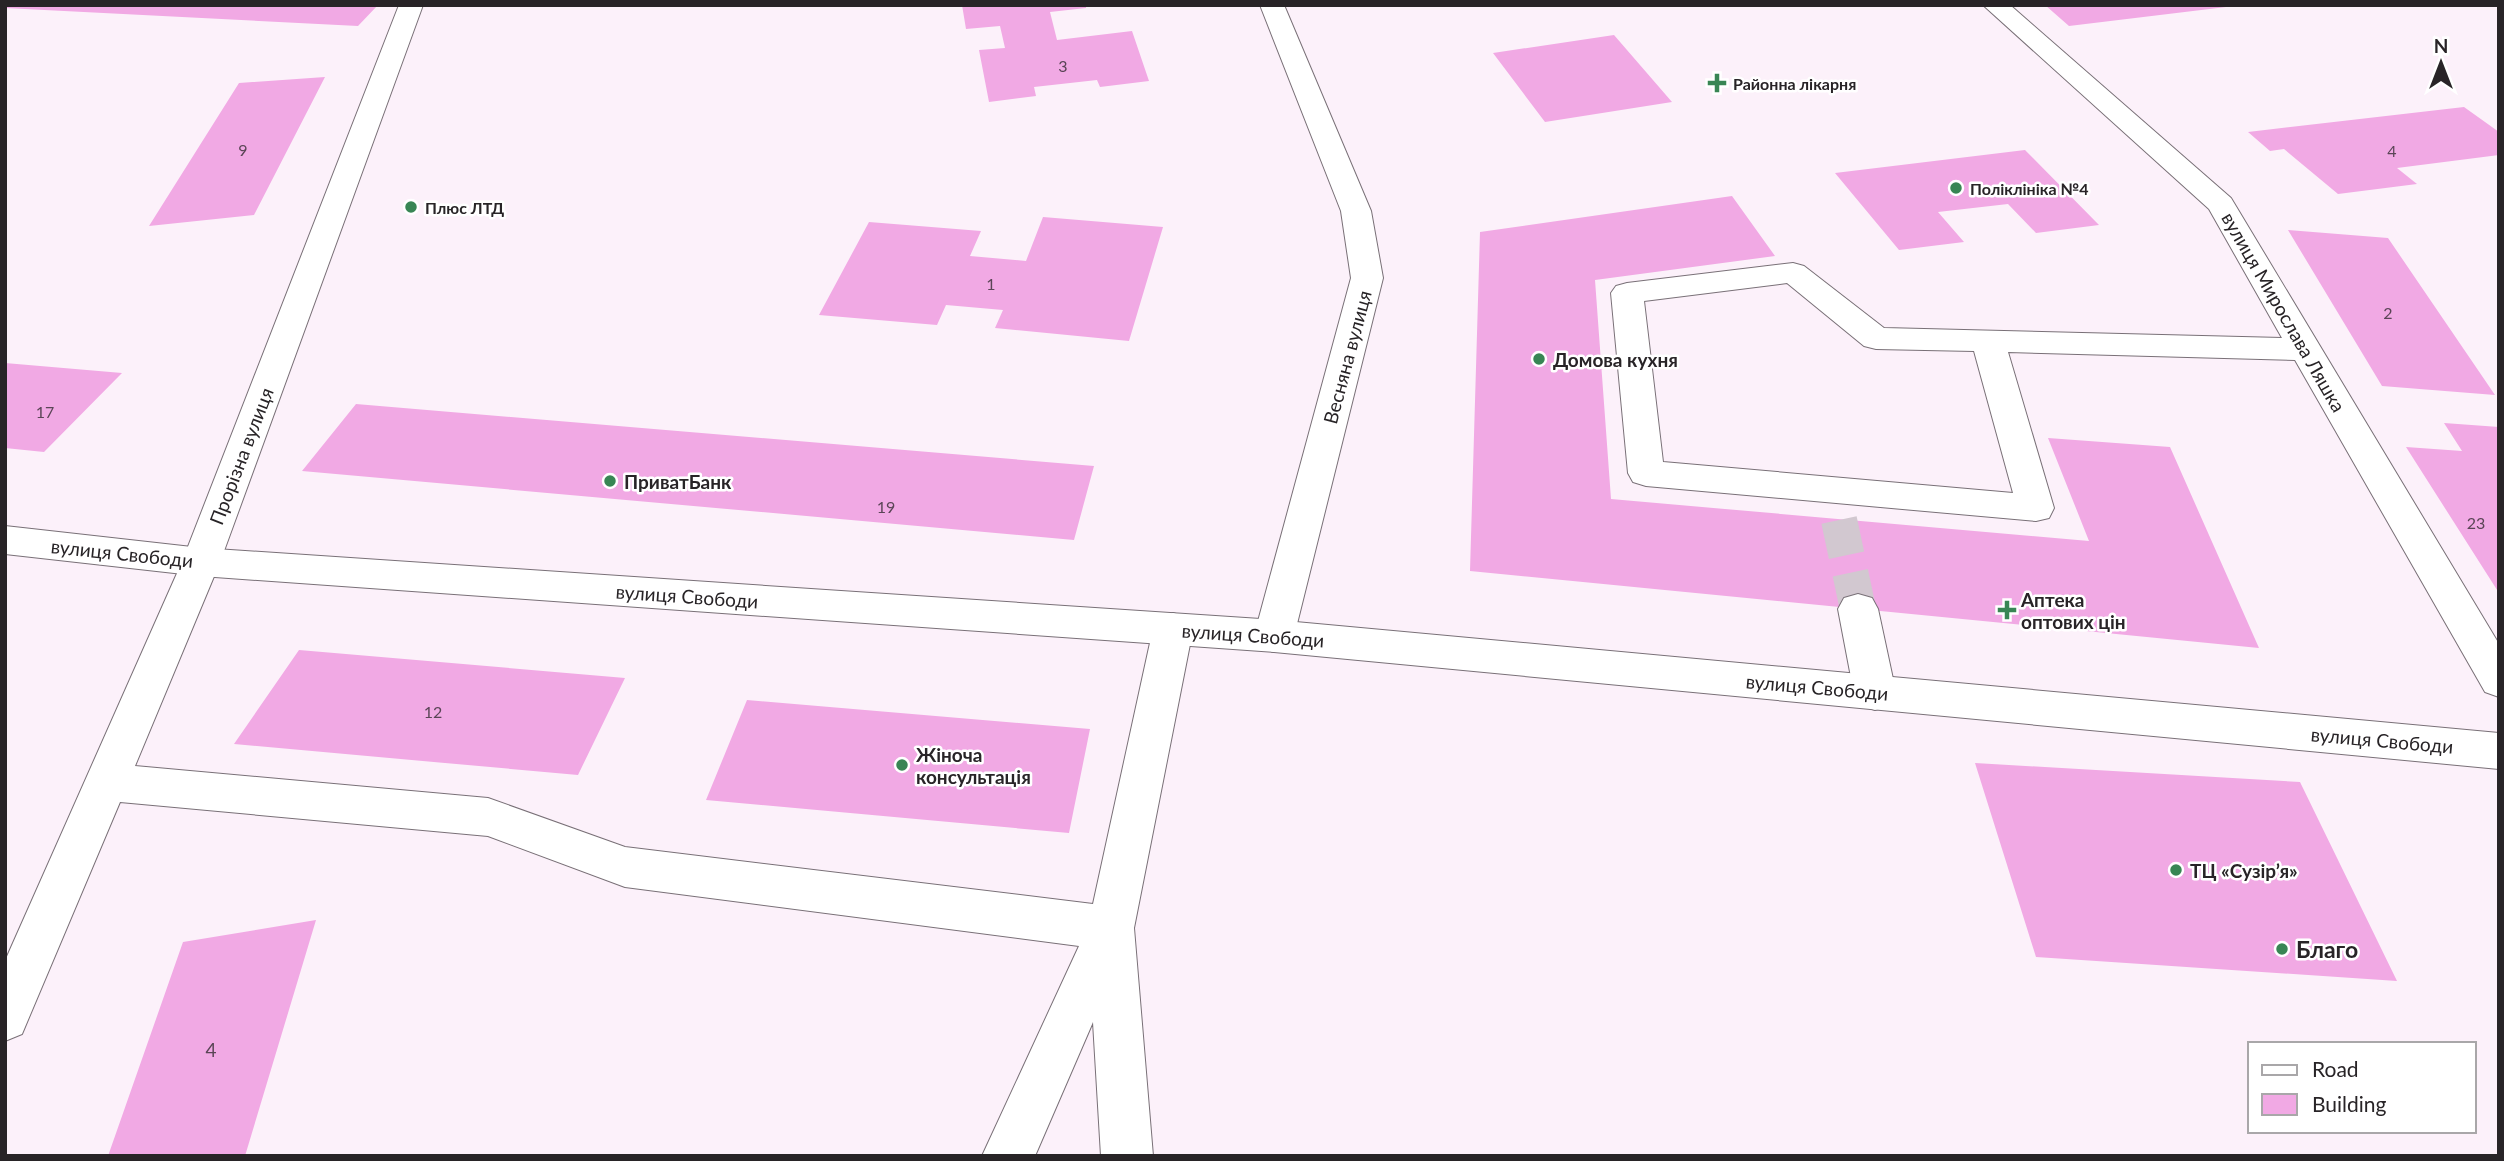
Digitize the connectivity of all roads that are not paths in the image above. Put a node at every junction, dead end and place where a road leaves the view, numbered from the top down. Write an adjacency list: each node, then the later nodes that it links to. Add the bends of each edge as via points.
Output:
1 (411, 5): 7 (street, Прорізна вулиця)
2 (1272, 5): 10 (street, Весняна вулиця, via 1356,211 1367,278)
3 (1995, 5): 5 (street, вулиця Мирослава Ляшка, via 2221,204)
4 (1988, 341): 4 (street, via 1877,338 1793,273 1627,293 1646,473 1836,505 2036,508); 5 (street)
5 (2306, 349): 11 (street, вулиця Мирослава Ляшка)
6 (5, 540): 7 (street, вулиця Свободи)
7 (201, 562): 9 (street, вулиця Свободи); 14 (street, Прорізна вулиця)
8 (1857, 609): 12 (street)
9 (1173, 629): 10 (street, вулиця Свободи); 15 (street)
10 (1274, 636): 12 (street, вулиця Свободи)
11 (2499, 680)
12 (1875, 692): 13 (street, вулиця Свободи)
13 (2499, 751)
14 (106, 782): 15 (street, via 488,817 625,867); 16 (street, Прорізна вулиця)
15 (1111, 928): 17 (street); 18 (street)
16 (5, 1017)
17 (1008, 1156)
18 (1127, 1156)

